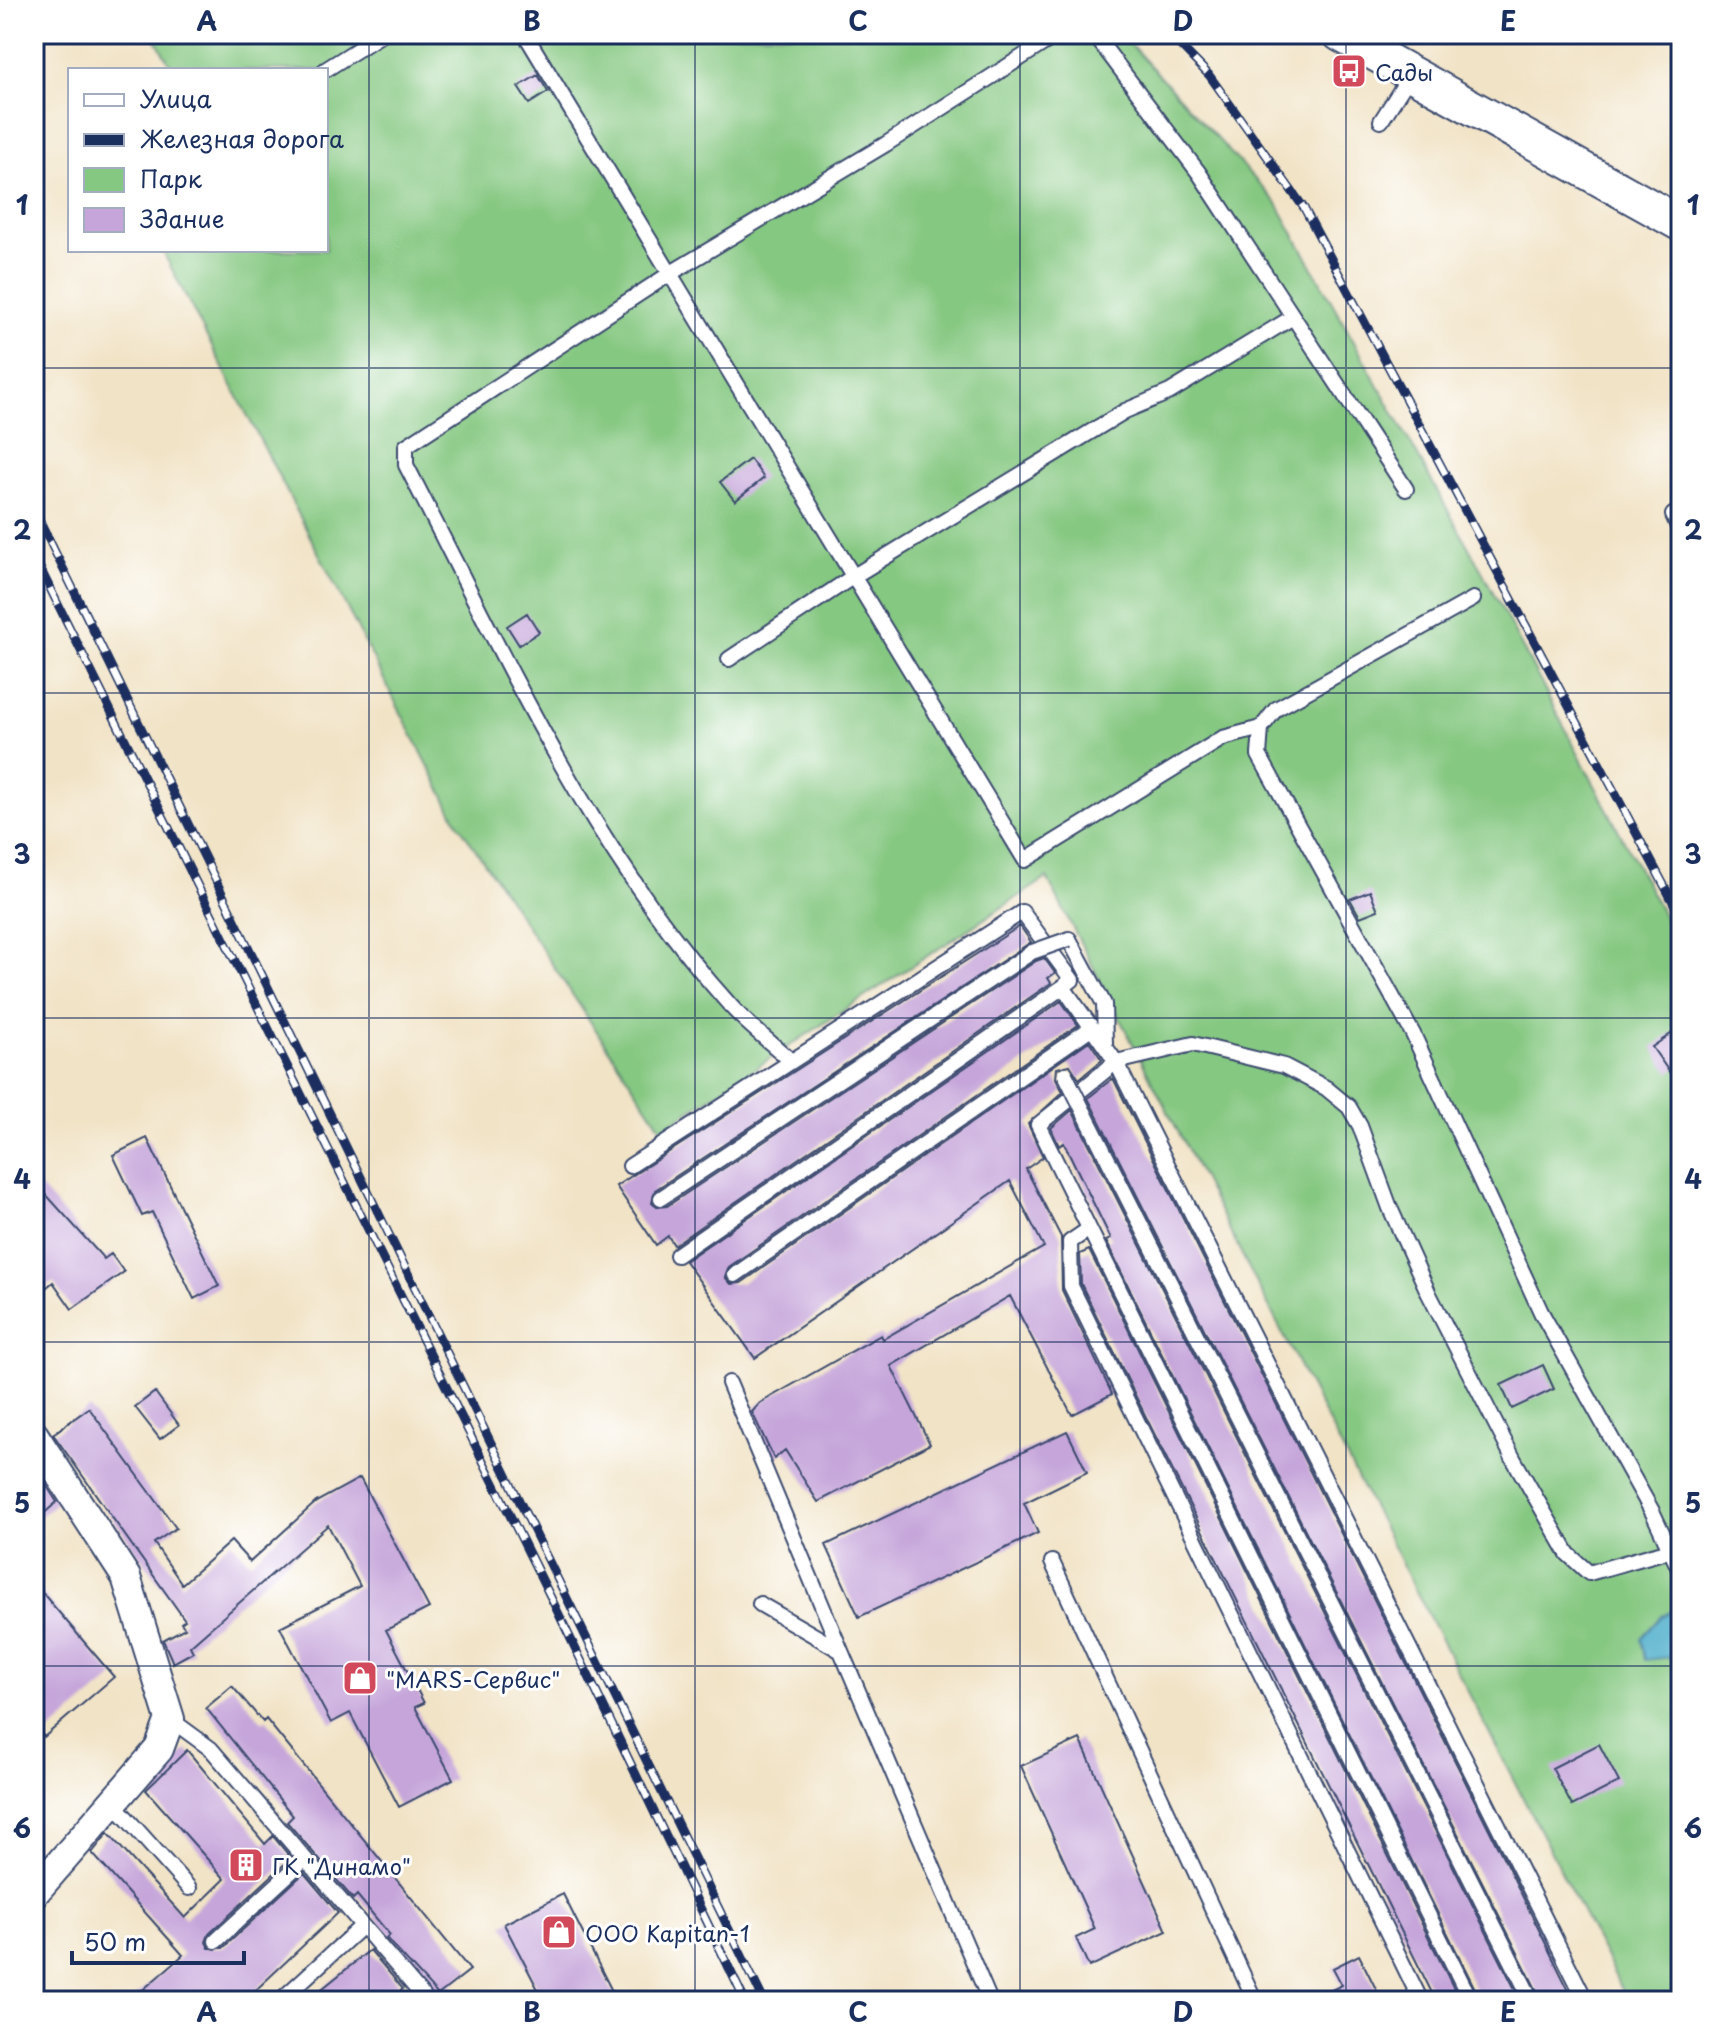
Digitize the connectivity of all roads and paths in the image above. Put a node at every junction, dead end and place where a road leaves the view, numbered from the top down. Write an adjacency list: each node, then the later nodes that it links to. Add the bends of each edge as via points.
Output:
1 (382, 34): 6 (lane)
2 (525, 34): 10 (lane)
3 (1058, 34): 10 (lane)
4 (1094, 34): 11 (lane, via 1199,173)
5 (1340, 34): 7 (street)
6 (328, 68)
7 (1411, 73): 8 (lane); 9 (street)
8 (1381, 121)
9 (1681, 224)
10 (671, 273): 15 (lane); 23 (lane, via 406,446 406,465 569,781 639,891 730,1005)
11 (1293, 317): 12 (lane); 15 (lane, via 1170,392 1125,411)
12 (1406, 489)
13 (1677, 512): 14 (lane)
14 (1681, 533)
15 (854, 576): 17 (lane); 18 (lane, via 1025,860 1223,738)
16 (1473, 599): 18 (lane, via 1276,709)
17 (729, 659)
18 (1261, 728): 32 (lane, via 1259,755 1413,1034 1541,1312)
19 (1063, 987): 20 (lane); 23 (lane, via 1072,980 1022,912); 28 (lane)
20 (1091, 1028): 21 (lane); 22 (lane)
21 (1105, 1043): 24 (lane); 26 (lane, bridge, via 1104,1004 1069,939 1032,952)
22 (1054, 1057): 29 (lane); 50 (lane, bridge)
23 (791, 1061): 25 (lane)
24 (1116, 1062): 27 (lane, via 1038,1125); 32 (lane, via 1193,1044 1284,1066 1349,1107 1429,1294 1568,1554 1589,1573); 51 (lane)
25 (630, 1166)
26 (661, 1198)
27 (1089, 1229): 48 (lane, via 1070,1242 1071,1286); 49 (lane)
28 (677, 1255)
29 (735, 1275)
30 (729, 1383): 36 (lane)
31 (34, 1435): 37 (street, via 126,1577)
32 (1670, 1550): 34 (lane)
33 (1052, 1562): 47 (lane)
34 (1681, 1573)
35 (760, 1604): 36 (lane)
36 (841, 1651): 46 (lane)
37 (170, 1719): 38 (street, via 159,1749); 39 (lane, via 211,1749)
38 (113, 1803): 40 (street); 41 (lane)
39 (305, 1859): 42 (lane); 43 (lane)
40 (37, 1883)
41 (189, 1888)
42 (362, 1926): 44 (lane); 45 (lane)
43 (216, 1941)
44 (422, 1999)
45 (280, 2001)
46 (990, 2001)
47 (1255, 2001)
48 (1421, 2001)
49 (1471, 2001)
50 (1532, 2001)
51 (1586, 2001)

